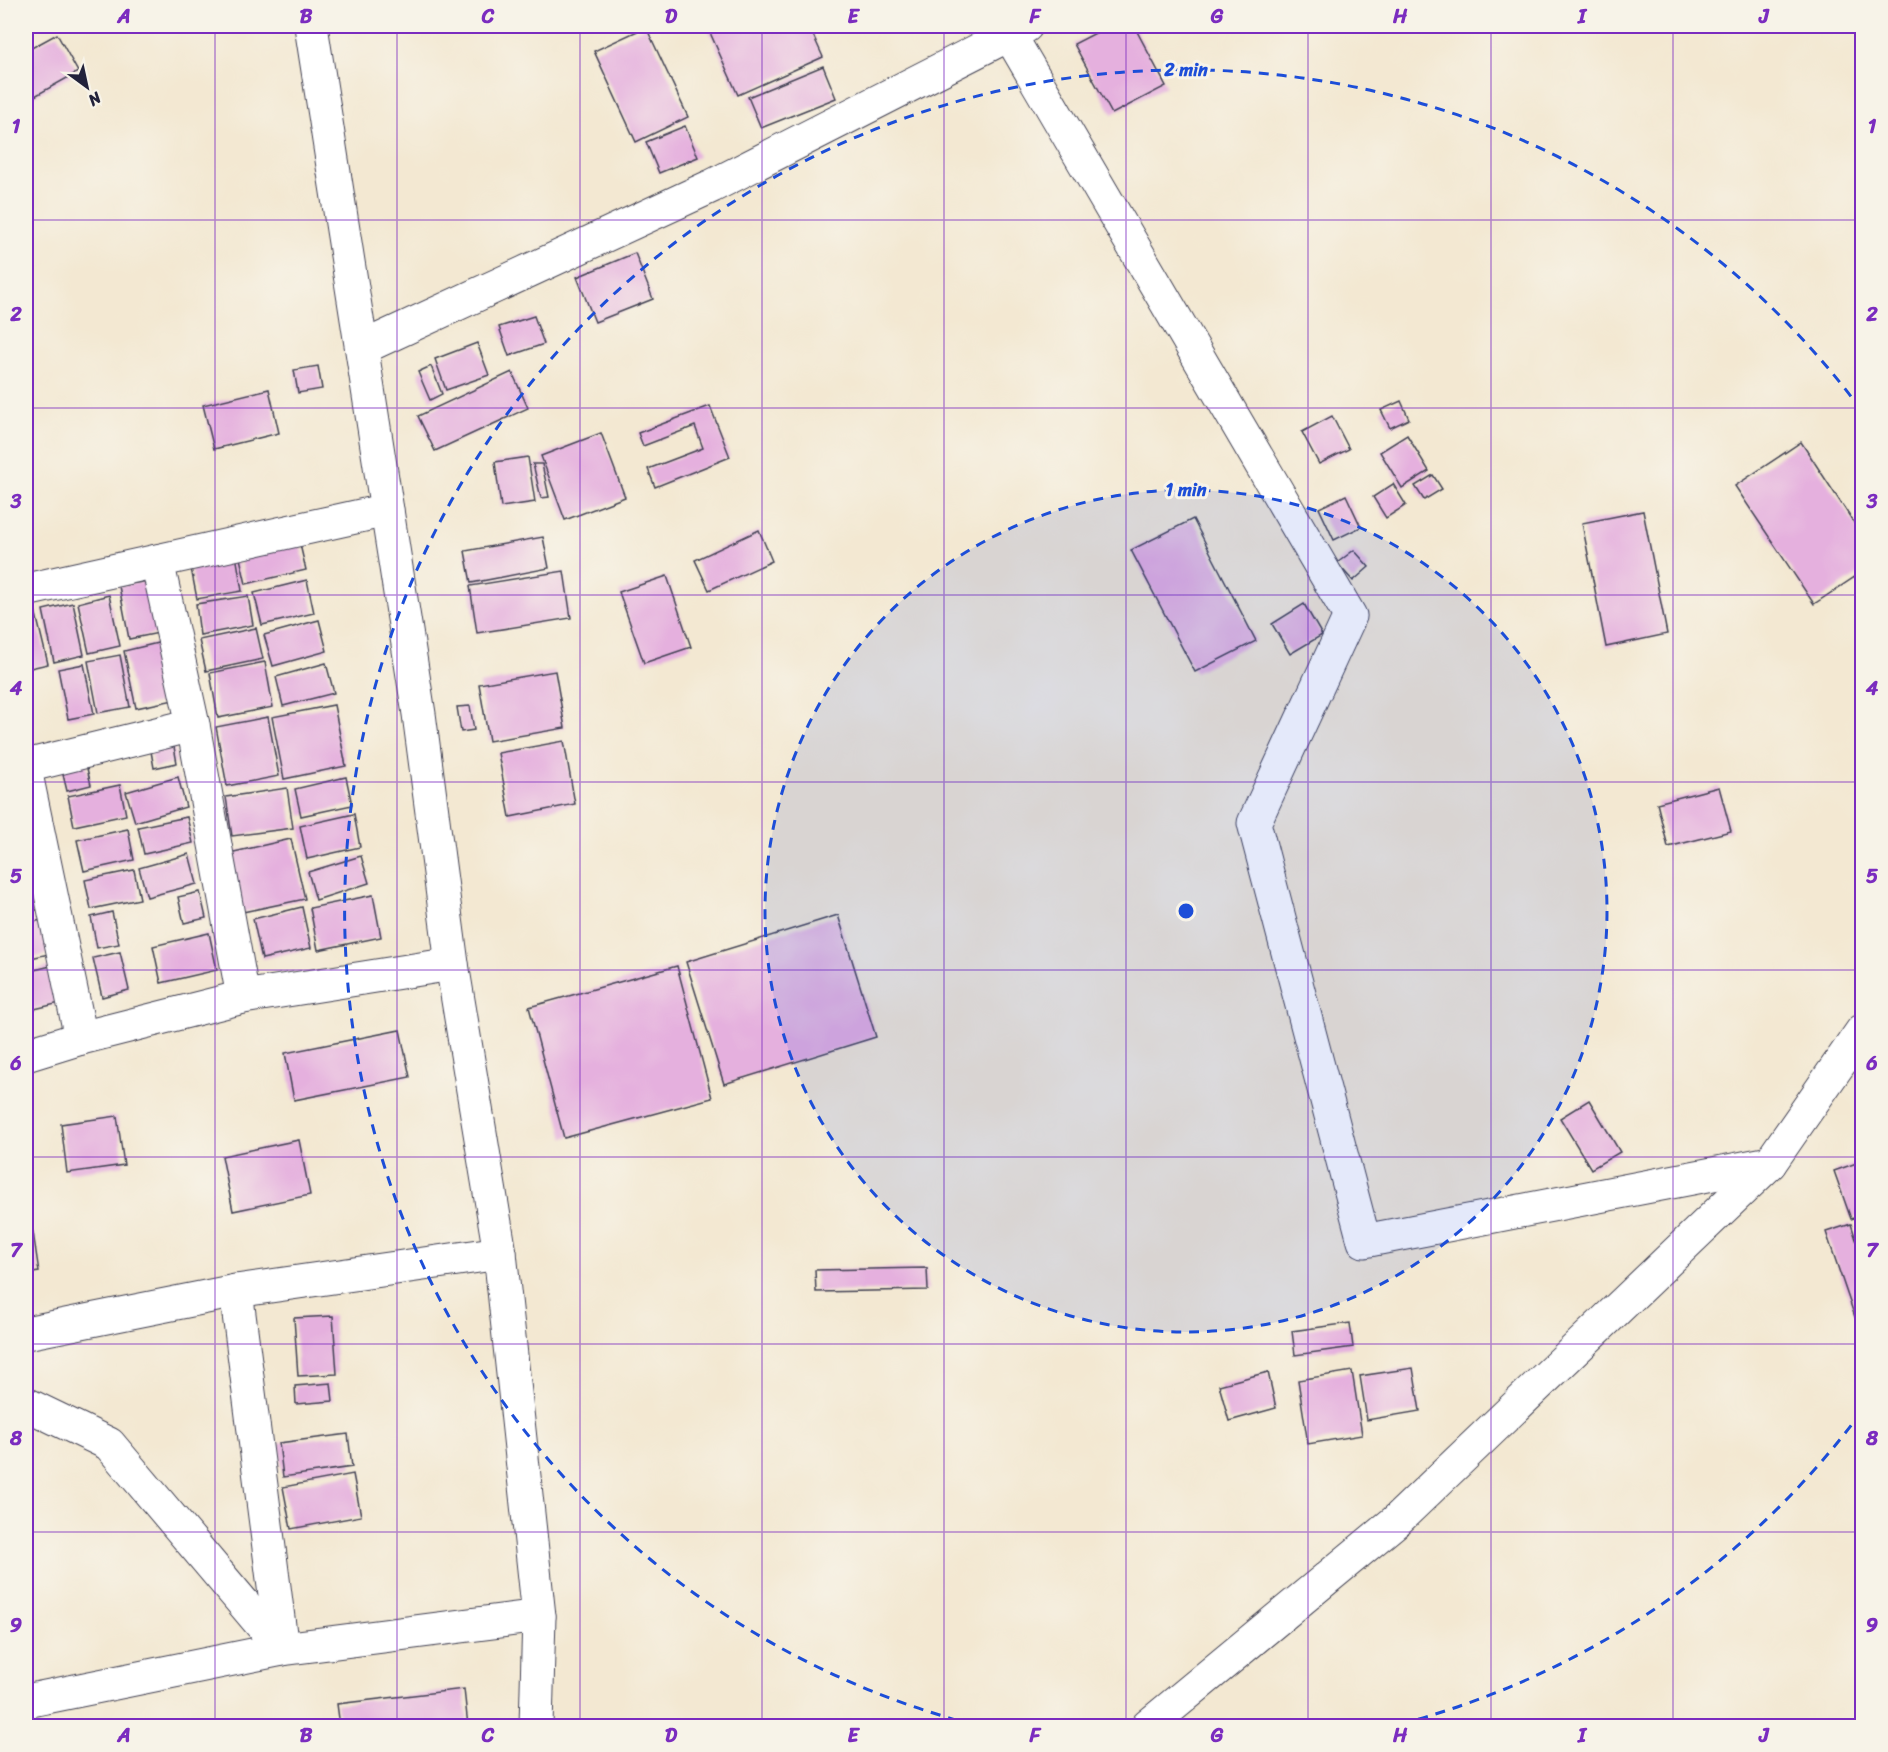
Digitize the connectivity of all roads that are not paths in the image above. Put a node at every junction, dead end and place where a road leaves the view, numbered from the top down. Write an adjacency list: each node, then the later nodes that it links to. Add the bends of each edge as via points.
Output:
1 (311, 26): 3 (street)
2 (1017, 30): 3 (street, via 712,186); 15 (street, via 1350,616 1254,823 1364,1241)
3 (362, 348): 4 (street)
4 (387, 510): 5 (street); 10 (street)
5 (157, 561): 6 (street); 7 (street)
6 (26, 590)
7 (193, 725): 8 (street); 11 (street)
8 (26, 766)
9 (26, 774): 13 (street)
10 (452, 964): 11 (street); 16 (street)
11 (243, 997): 13 (street)
12 (1863, 1031): 15 (street)
13 (81, 1038): 14 (street)
14 (26, 1055)
15 (1770, 1163): 24 (street, via 1396,1521)
16 (500, 1253): 17 (street); 20 (street)
17 (236, 1291): 18 (street); 21 (street)
18 (26, 1333)
19 (26, 1404): 21 (street, via 109,1444)
20 (539, 1616): 21 (street); 23 (street)
21 (282, 1649): 22 (street)
22 (26, 1701)
23 (536, 1726)
24 (1148, 1726)

